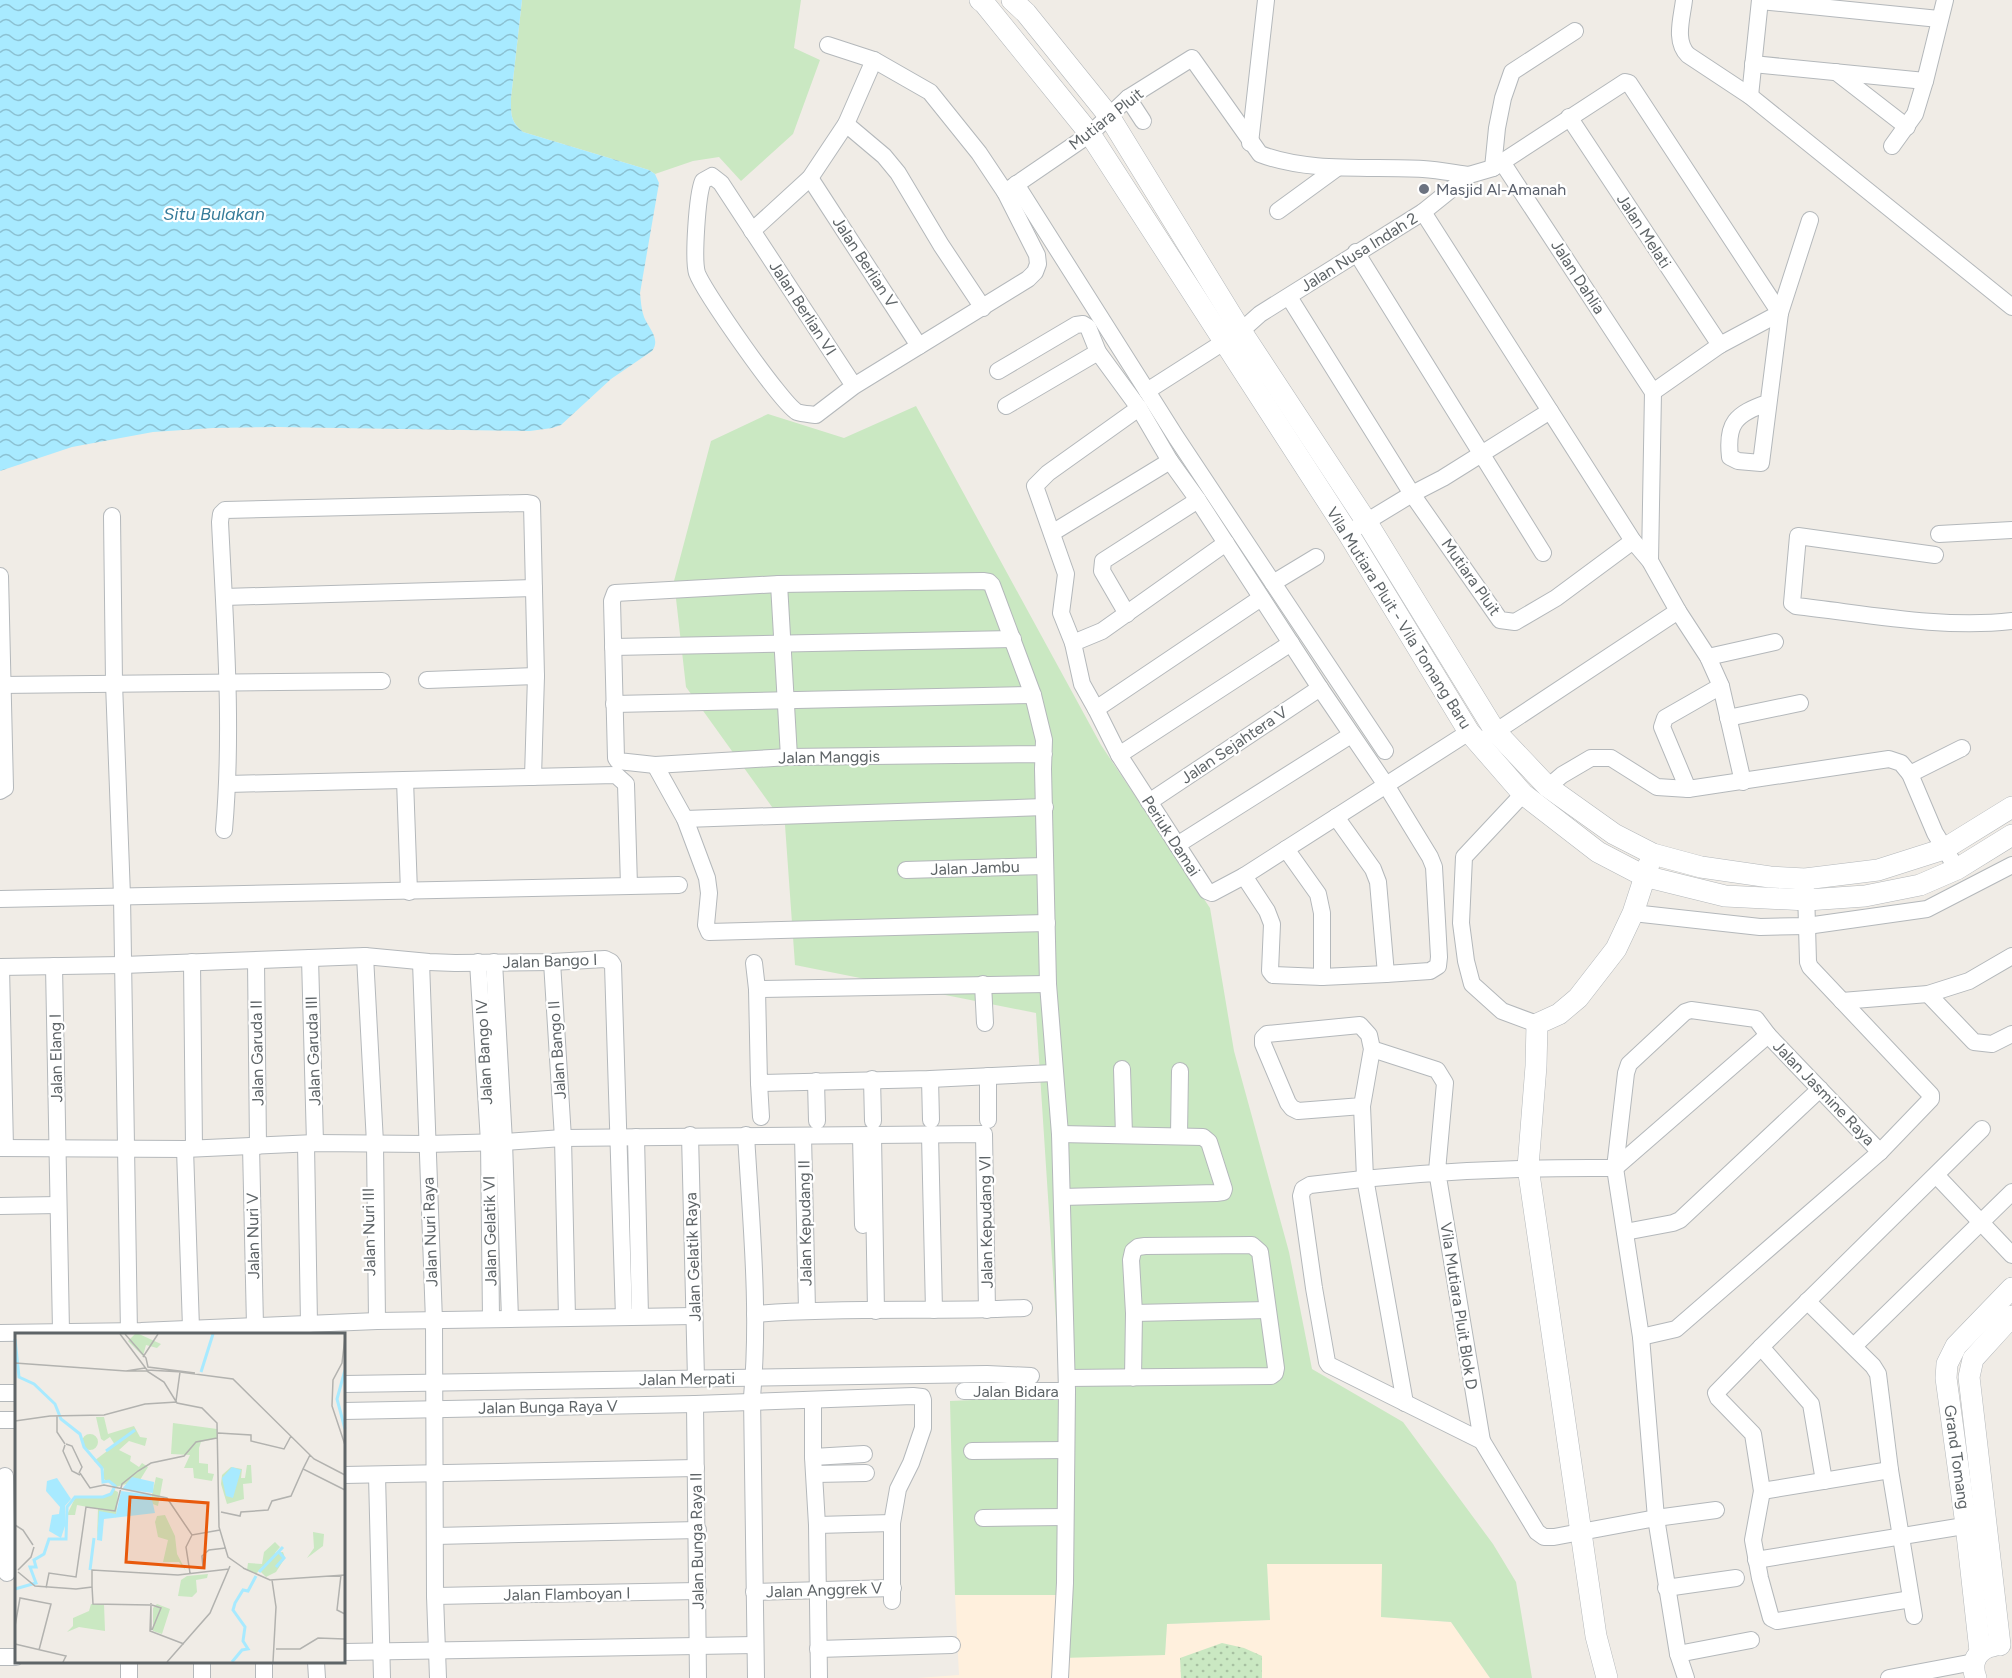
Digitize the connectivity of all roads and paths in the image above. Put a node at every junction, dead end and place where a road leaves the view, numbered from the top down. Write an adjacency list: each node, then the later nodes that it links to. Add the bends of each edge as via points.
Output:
1 (980, 0): 21 (street, Vila Mutiara Pluit - Vila Tomang Baru)
2 (1012, 0): 16 (street, Vila Mutiara Pluit - Vila Tomang Baru)
3 (1266, 0): 22 (street)
4 (1684, 0): 14 (street, via 1682,47)
5 (1760, 0): 7 (street); 11 (street)
6 (1945, 0): 7 (street)
7 (1939, 19): 13 (street)
8 (1575, 31): 24 (street, via 1512,72 1497,128)
9 (828, 45): 10 (street)
10 (874, 60): 19 (street); 28 (street, via 930,92)
11 (1754, 64): 12 (street); 14 (street)
12 (1835, 72): 13 (street); 20 (street)
13 (1925, 81): 20 (street)
14 (1750, 96): 36 (street)
15 (1128, 98): 16 (street, Mutiara Pluit); 18 (street); 22 (street, Mutiara Pluit, via 1192,58)
16 (1109, 116): 21 (street, Mutiara Pluit); 38 (street, Vila Mutiara Pluit - Vila Tomang Baru)
17 (1569, 117): 24 (street, Jalan Nusa Indah 2); 37 (street, Jalan Nusa Indah 2, via 1629,82); 39 (street, Jalan Melati)
18 (1143, 121)
19 (846, 124): 27 (street); 35 (street, via 898,173)
20 (1907, 127): 23 (street)
21 (1090, 134): 28 (street, Mutiara Pluit); 38 (street, Vila Mutiara Pluit - Vila Tomang Baru)
22 (1250, 143): 25 (street, Mutiara Pluit, via 1260,154 1274,160)
23 (1892, 146)
24 (1498, 165): 26 (street, Jalan Nusa Indah 2); 45 (street, Jalan Dahlia)
25 (1337, 168): 26 (street, Mutiara Pluit, via 1424,169); 29 (street)
26 (1469, 176): 30 (street, Jalan Nusa Indah 2)
27 (810, 178): 32 (street); 40 (street, Jalan Berlian V)
28 (1011, 188): 35 (street, via 1038,264 1028,279); 44 (street)
29 (1278, 211)
30 (1423, 212): 33 (street, Jalan Nusa Indah 2); 49 (street)
31 (1810, 220): 37 (street)
32 (752, 231): 43 (street, Jalan Berlian VI); 43 (street, Jalan Berlian VI, via 721,183 712,176 703,182 695,260 712,299 779,395 796,411 816,415)
33 (1356, 252): 34 (street, Jalan Nusa Indah 2); 50 (street)
34 (1289, 297): 38 (street, Jalan Nusa Indah 2); 52 (street, Mutiara Pluit)
35 (983, 308): 40 (street)
36 (2012, 308)
37 (1780, 312): 39 (street); 46 (street)
38 (1232, 336): 44 (street); 55 (street, Vila Mutiara Pluit - Vila Tomang Baru); 58 (street, Vila Mutiara Pluit - Vila Tomang Baru)
39 (1720, 345): 45 (street)
40 (919, 346): 43 (street)
41 (1098, 352): 42 (street, via 1088,327 1076,325); 47 (street); 48 (street)
42 (998, 371)
43 (854, 386)
44 (1147, 391): 67 (street)
45 (1653, 392): 65 (street)
46 (1767, 403)
47 (1006, 406)
48 (1139, 408): 51 (street); 57 (street, Periuk Damai, via 1035,486)
49 (1550, 411): 50 (street); 60 (street)
50 (1481, 454): 52 (street); 62 (street)
51 (1170, 461): 53 (street); 57 (street)
52 (1412, 494): 55 (street); 60 (street, Mutiara Pluit, via 1500,620 1515,622 1556,598)
53 (1198, 500): 61 (street); 73 (street, via 1103,561 1102,571)
54 (112, 516): 85 (street)
55 (1366, 521): 58 (street); 96 (street, Vila Mutiara Pluit - Vila Tomang Baru)
56 (2012, 530): 59 (street)
57 (1053, 533): 78 (street, Periuk Damai, via 1066,574 1061,613)
58 (1348, 533): 98 (street, Vila Mutiara Pluit - Vila Tomang Baru)
59 (1939, 534)
60 (1633, 541): 65 (street)
61 (1226, 543): 71 (street); 73 (street)
62 (1543, 553)
63 (1935, 555): 74 (street, via 1798,536 1792,603 1935,622 1983,625)
64 (1316, 557): 67 (street)
65 (1650, 561): 72 (street)
66 (0, 576): 87 (street)
67 (1273, 583): 100 (street)
68 (779, 584): 75 (street, via 989,582); 77 (street); 80 (street, via 615,593)
69 (534, 588): 70 (street); 70 (street, via 530,503 225,510 220,522); 82 (street)
70 (224, 597): 86 (street)
71 (1261, 598): 79 (street); 94 (street)
72 (1678, 611): 81 (street); 96 (street)
73 (1127, 614): 78 (street, via 1102,631)
74 (2012, 621)
75 (1013, 639): 77 (street); 90 (street)
76 (1775, 642): 81 (street)
77 (783, 643): 80 (street); 91 (street)
78 (1073, 643): 94 (street, Periuk Damai, via 1082,684)
79 (1291, 643): 89 (street); 102 (street)
80 (613, 647): 93 (street)
81 (1708, 657): 88 (street)
82 (536, 676): 83 (street); 106 (street)
83 (426, 680)
84 (382, 681): 86 (street)
85 (114, 683): 86 (street); 87 (street); 137 (street)
86 (228, 683): 109 (street)
87 (2, 685): 113 (street, via 5,788)
88 (1721, 686): 95 (street); 112 (street, via 1665,718 1662,727)
89 (1320, 688): 97 (street); 115 (street, Jalan Sejahtera V)
90 (1033, 696): 91 (street); 101 (street)
91 (785, 700): 93 (street); 103 (street)
92 (1800, 703): 95 (street)
93 (614, 704): 104 (street, Jalan Manggis, via 618,761)
94 (1096, 709): 102 (street, Periuk Damai)
95 (1728, 718): 108 (street)
96 (1495, 731): 98 (street); 111 (street, Vila Mutiara Pluit - Vila Tomang Baru)
97 (1351, 735): 110 (street); 122 (street)
98 (1473, 738): 110 (street, Periuk Damai); 114 (street, Vila Mutiara Pluit - Vila Tomang Baru)
99 (1962, 748): 105 (street)
100 (1385, 751)
101 (1044, 754): 103 (street, Jalan Manggis); 116 (street)
102 (1119, 755): 115 (street, Periuk Damai)
103 (789, 757): 104 (street, Jalan Manggis)
104 (655, 765): 119 (street)
105 (1910, 774): 108 (street, via 1901,763 1889,759); 124 (street)
106 (533, 777): 107 (street); 135 (street, via 620,777 626,784)
107 (405, 780): 109 (street); 136 (street)
108 (1743, 782): 112 (street)
109 (228, 784): 120 (street)
110 (1386, 785): 118 (street, Periuk Damai); 156 (street, via 1434,867 1439,961 1430,971)
111 (1548, 787): 112 (street, via 1591,758 1611,758 1657,787); 125 (street, Vila Mutiara Pluit - Vila Tomang Baru, via 1614,834)
112 (1688, 789)
113 (0, 791)
114 (1523, 794): 131 (street, Vila Mutiara Pluit - Vila Tomang Baru, via 1598,852); 164 (street, via 1464,857 1461,923 1472,984 1502,1011)
115 (1149, 802): 122 (street, Periuk Damai)
116 (1045, 807): 119 (street); 127 (street)
117 (2012, 807): 124 (street, Vila Mutiara Pluit - Vila Tomang Baru)
118 (1336, 817): 123 (street, Periuk Damai); 156 (street, via 1378,882)
119 (684, 819): 142 (street, via 707,878 709,932)
120 (224, 830)
121 (2012, 835): 128 (street, Vila Mutiara Pluit - Vila Tomang Baru)
122 (1177, 845): 130 (street, Periuk Damai, via 1207,891 1212,893)
123 (1286, 849): 130 (street, Periuk Damai); 157 (street, via 1318,894 1322,913)
124 (1944, 849): 128 (street); 132 (street, Vila Mutiara Pluit - Vila Tomang Baru, via 1878,870)
125 (1653, 854): 131 (street); 132 (street, Vila Mutiara Pluit - Vila Tomang Baru, via 1701,867 1770,878)
126 (2012, 865): 140 (street)
127 (1045, 866): 129 (street, Jalan Jambu); 142 (street)
128 (1957, 869): 134 (street, Vila Mutiara Pluit - Vila Tomang Baru)
129 (906, 870)
130 (1244, 876): 157 (street, via 1272,924 1273,975)
131 (1644, 876): 139 (street, Vila Mutiara Pluit - Vila Tomang Baru, via 1725,896); 141 (street)
132 (1805, 879): 139 (street)
133 (679, 885): 135 (street)
134 (1920, 885): 139 (street, Vila Mutiara Pluit - Vila Tomang Baru, via 1865,896); 140 (street)
135 (629, 886): 136 (street)
136 (409, 892): 137 (street)
137 (122, 896): 138 (street); 153 (street)
138 (0, 899)
139 (1807, 900): 143 (street)
140 (1927, 909): 143 (street)
141 (1634, 914): 143 (street, via 1760,927); 164 (street, via 1617,949 1578,998 1559,1014)
142 (1047, 923): 159 (street)
143 (1807, 926): 162 (street, via 1810,967)
144 (2012, 956): 161 (street, via 1969,981)
145 (365, 957): 146 (street, Jalan Bango I); 149 (street, Jalan Bango I); 195 (street, Jalan Nuri III)
146 (310, 958): 147 (street, Jalan Bango I); 194 (street, Jalan Garuda III)
147 (256, 961): 148 (street, Jalan Bango I); 197 (street, Jalan Garuda II)
148 (192, 962): 153 (street, Jalan Bango I); 200 (street)
149 (421, 962): 150 (street, Jalan Bango I); 196 (street, Jalan Nuri Raya)
150 (486, 962): 151 (street, Jalan Bango I); 193 (street, Jalan Bango IV)
151 (552, 962): 190 (street, Jalan Bango I, via 605,959 613,965); 192 (street, Jalan Bango II)
152 (754, 963): 160 (street)
153 (123, 965): 154 (street, Jalan Bango I); 198 (street)
154 (54, 966): 155 (street, Jalan Bango I); 201 (street, Jalan Elang I)
155 (1, 967): 199 (street)
156 (1386, 974): 157 (street)
157 (1322, 977)
158 (983, 984): 159 (street); 160 (street); 163 (street)
159 (1048, 984): 170 (street)
160 (757, 989): 175 (street)
161 (1928, 994): 162 (street); 165 (street, via 1974,1042 1992,1044)
162 (1842, 1001): 202 (street, via 1931,1095)
163 (985, 1023)
164 (1537, 1024): 203 (street)
165 (2012, 1034)
166 (1768, 1035): 176 (street, Jalan Jasmine Raya); 204 (street); 204 (street, Jalan Jasmine Raya, via 1756,1018 1697,1010 1685,1012 1629,1064)
167 (1372, 1049): 177 (street); 177 (street, via 1369,1035 1359,1025 1267,1034 1263,1038 1292,1108); 205 (street, Vila Mutiara Pluit Blok D, via 1437,1070 1444,1078)
168 (1122, 1069): 185 (street)
169 (1180, 1071): 189 (street)
170 (1054, 1073): 171 (street); 184 (street)
171 (988, 1076): 173 (street); 180 (street, Jalan Kepudang VI)
172 (872, 1079): 173 (street); 174 (street); 183 (street)
173 (930, 1079): 181 (street)
174 (816, 1081): 175 (street); 179 (street)
175 (759, 1083): 178 (street)
176 (1820, 1089): 202 (street, Jalan Jasmine Raya); 213 (street, via 1680,1220)
177 (1362, 1106): 207 (street)
178 (761, 1117)
179 (817, 1121)
180 (986, 1127): 181 (street); 221 (street, Jalan Kepudang VI)
181 (930, 1128): 183 (street); 220 (street)
182 (1982, 1129): 206 (street)
183 (869, 1131): 188 (street); 223 (street)
184 (1060, 1134): 185 (street); 209 (street)
185 (1124, 1135): 189 (street)
186 (690, 1136): 187 (street); 191 (street); 226 (street, Jalan Gelatik Raya)
187 (747, 1136): 188 (street); 225 (street)
188 (803, 1136): 219 (street, Jalan Kepudang II)
189 (1179, 1136): 209 (street, via 1207,1139 1223,1192)
190 (618, 1137): 191 (street); 192 (street); 215 (street)
191 (636, 1137): 215 (street)
192 (563, 1138): 193 (street); 229 (street, Jalan Bango II)
193 (496, 1142): 196 (street); 230 (street, Jalan Gelatik VI); 231 (street)
194 (311, 1143): 195 (street); 197 (street); 234 (street, Jalan Garuda III)
195 (371, 1143): 196 (street); 232 (street, Jalan Nuri III)
196 (427, 1144): 233 (street, Jalan Nuri Raya)
197 (250, 1146): 200 (street); 235 (street, Jalan Garuda II)
198 (127, 1147): 200 (street); 201 (street); 239 (street)
199 (3, 1148): 201 (street)
200 (190, 1148): 236 (street)
201 (58, 1149): 210 (street, Jalan Elang I)
202 (1880, 1152): 240 (street, via 1676,1329)
203 (1528, 1167): 204 (street); 205 (street); 280 (street)
204 (1615, 1168): 213 (street, Jalan Jasmine Raya)
205 (1437, 1172): 207 (street); 257 (street, Vila Mutiara Pluit Blok D)
206 (1936, 1174): 212 (street); 217 (street)
207 (1365, 1178): 253 (street); 253 (street, via 1310,1185 1301,1196 1325,1355 1329,1365)
208 (2012, 1192): 212 (street)
209 (1062, 1197): 249 (street)
210 (58, 1205): 211 (street); 237 (street, Jalan Elang I)
211 (0, 1206)
212 (1982, 1222): 214 (street); 241 (street)
213 (1625, 1232): 240 (street, Jalan Jasmine Raya)
214 (2012, 1255)
215 (630, 1280): 228 (street)
216 (2012, 1288): 277 (street, Grand Tomang, via 1956,1346 1947,1364 1946,1378)
217 (1807, 1301): 241 (street); 242 (street)
218 (1024, 1308): 221 (street)
219 (807, 1310): 223 (street); 225 (street)
220 (934, 1310): 221 (street); 223 (street)
221 (987, 1310)
222 (1267, 1310): 224 (street); 224 (street, via 1260,1252 1252,1245 1145,1246 1133,1251 1131,1260); 245 (street, Jalan Bidara, via 1276,1368 1271,1376)
223 (871, 1311)
224 (1134, 1313): 245 (street)
225 (755, 1314): 244 (street)
226 (694, 1316): 228 (street); 246 (street, Jalan Gelatik Raya)
227 (2012, 1316): 277 (street, Grand Tomang, via 1970,1366)
228 (632, 1317): 229 (street)
229 (567, 1318): 231 (street)
230 (491, 1319): 231 (street); 233 (street)
231 (510, 1319)
232 (374, 1321): 233 (street); 234 (street)
233 (434, 1321): 247 (street, Jalan Nuri Raya)
234 (309, 1324): 235 (street)
235 (251, 1326): 236 (street)
236 (190, 1328): 239 (street)
237 (61, 1331): 238 (street); 239 (street)
238 (0, 1333)
239 (129, 1333)
240 (1641, 1337): 275 (street, Jalan Jasmine Raya)
241 (1854, 1346): 263 (street, via 1878,1374)
242 (1761, 1347): 270 (street, via 1811,1404); 271 (street, via 1716,1393 1753,1434)
243 (1031, 1376): 244 (street, Jalan Merpati)
244 (754, 1377): 246 (street, Jalan Merpati); 252 (street)
245 (1133, 1378): 249 (street, Jalan Bidara)
246 (696, 1379): 247 (street, Jalan Merpati)
247 (434, 1382): 248 (street, Jalan Merpati); 255 (street, Jalan Nuri Raya)
248 (345, 1384)
249 (1067, 1384): 250 (street, Jalan Bidara); 258 (street)
250 (964, 1391)
251 (813, 1400): 252 (street, Jalan Bunga Raya V); 261 (street); 276 (street, Jalan Bunga Raya V, via 922,1397 923,1428 898,1489)
252 (752, 1401): 254 (street, Jalan Bunga Raya V); 289 (street)
253 (1405, 1403): 257 (street)
254 (695, 1404): 255 (street, Jalan Bunga Raya V); 262 (street, Jalan Bunga Raya II)
255 (435, 1409): 256 (street, Jalan Bunga Raya V); 265 (street, Jalan Nuri Raya)
256 (345, 1411)
257 (1482, 1441): 280 (street, Vila Mutiara Pluit Blok D, via 1538,1532 1544,1537)
258 (1066, 1450): 259 (street); 273 (street)
259 (972, 1451)
260 (864, 1454): 261 (street)
261 (813, 1457): 266 (street)
262 (696, 1468): 265 (street); 279 (street, Jalan Bunga Raya II)
263 (1890, 1470): 270 (street); 282 (street)
264 (866, 1473): 266 (street)
265 (434, 1474): 268 (street); 281 (street, Jalan Nuri Raya)
266 (815, 1474): 278 (street)
267 (345, 1475): 268 (street)
268 (373, 1475): 299 (street)
269 (7, 1476): 284 (street)
270 (1824, 1480): 271 (street)
271 (1762, 1491): 283 (street, via 1754,1540)
272 (1716, 1510): 275 (street, Vila Mutiara Pluit Blok D)
273 (1065, 1517): 274 (street); 311 (street)
274 (983, 1518)
275 (1656, 1518): 280 (street, Vila Mutiara Pluit Blok D); 286 (street, Jalan Jasmine Raya)
276 (892, 1522): 278 (street); 288 (street, Jalan Anggrek V, via 892,1594)
277 (1976, 1524): 282 (street); 302 (street, Grand Tomang)
278 (817, 1525): 288 (street)
279 (698, 1530): 281 (street); 287 (street, Jalan Bunga Raya II)
280 (1581, 1532): 312 (street, via 1596,1636)
281 (435, 1536): 290 (street, Jalan Nuri Raya)
282 (1901, 1536): 283 (street); 291 (street)
283 (1756, 1560): 291 (street, via 1769,1613 1777,1621)
284 (8, 1573)
285 (1736, 1578): 286 (street)
286 (1666, 1588): 301 (street, Jalan Jasmine Raya)
287 (698, 1591): 290 (street, Jalan Flamboyan I); 296 (street, Jalan Bunga Raya II)
288 (817, 1591): 289 (street, Jalan Anggrek V); 297 (street)
289 (754, 1592): 294 (street)
290 (435, 1596): 298 (street, Jalan Nuri Raya)
291 (1911, 1599): 292 (street)
292 (1914, 1616)
293 (1751, 1640): 301 (street)
294 (755, 1645): 296 (street); 309 (street)
295 (952, 1645): 297 (street)
296 (698, 1646): 298 (street); 308 (street, Jalan Bunga Raya II)
297 (818, 1648): 310 (street)
298 (437, 1650): 299 (street); 307 (street, Jalan Nuri Raya)
299 (377, 1651): 300 (street); 305 (street); 306 (street)
300 (345, 1652)
301 (1678, 1654): 313 (street, Jalan Jasmine Raya)
302 (1988, 1658): 314 (street)
303 (252, 1663): 304 (street)
304 (253, 1678)
305 (373, 1678)
306 (382, 1678)
307 (438, 1678)
308 (698, 1678)
309 (756, 1678)
310 (819, 1678)
311 (1060, 1678)
312 (1607, 1678)
313 (1686, 1678)
314 (1889, 1678)

